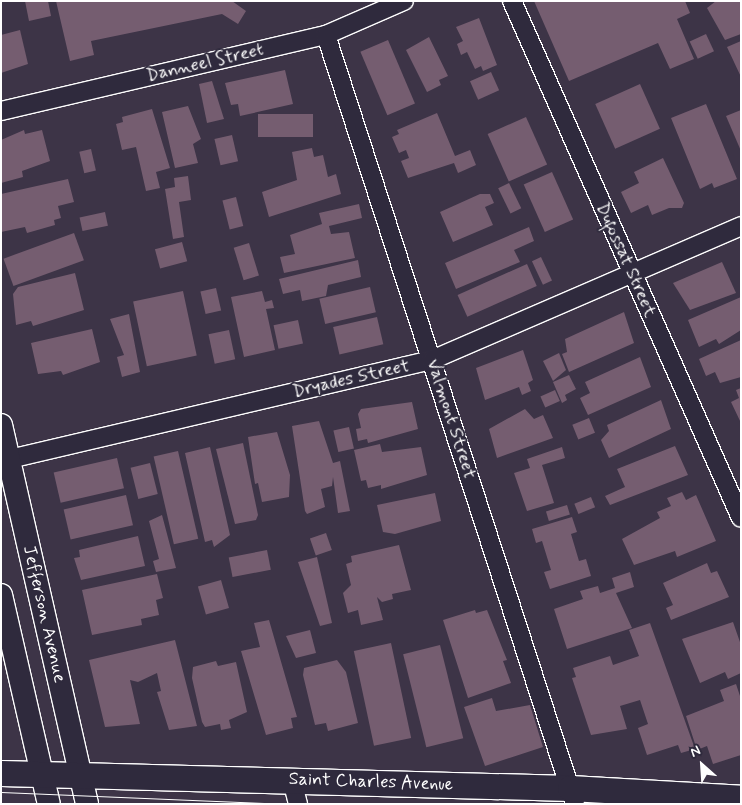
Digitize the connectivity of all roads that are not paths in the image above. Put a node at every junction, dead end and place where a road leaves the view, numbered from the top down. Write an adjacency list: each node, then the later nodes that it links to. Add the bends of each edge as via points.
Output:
1 (404, 1): 3 (street, Danneel Street)
2 (512, 1): 6 (street, Dufossat Street)
3 (326, 35): 4 (street, Danneel Street); 7 (street, Valmont Street)
4 (1, 111)
5 (741, 226): 6 (street, Dryades Street)
6 (632, 274): 7 (street, Dryades Street); 10 (street, Dufossat Street)
7 (432, 360): 9 (street, Dryades Street); 16 (street, Valmont Street)
8 (1, 425): 9 (street, Jefferson Avenue)
9 (5, 460): 14 (street, Jefferson Avenue)
10 (741, 518)
11 (1, 595): 13 (street)
12 (1, 773): 13 (main road, Saint Charles Avenue)
13 (43, 775): 14 (main road, Saint Charles Avenue); 18 (street)
14 (80, 775): 15 (main road, Saint Charles Avenue); 19 (street, Jefferson Avenue)
15 (292, 780): 16 (main road, Saint Charles Avenue); 20 (street)
16 (572, 796): 17 (main road, Saint Charles Avenue)
17 (741, 798)
18 (49, 804)
19 (87, 804)
20 (298, 804)

